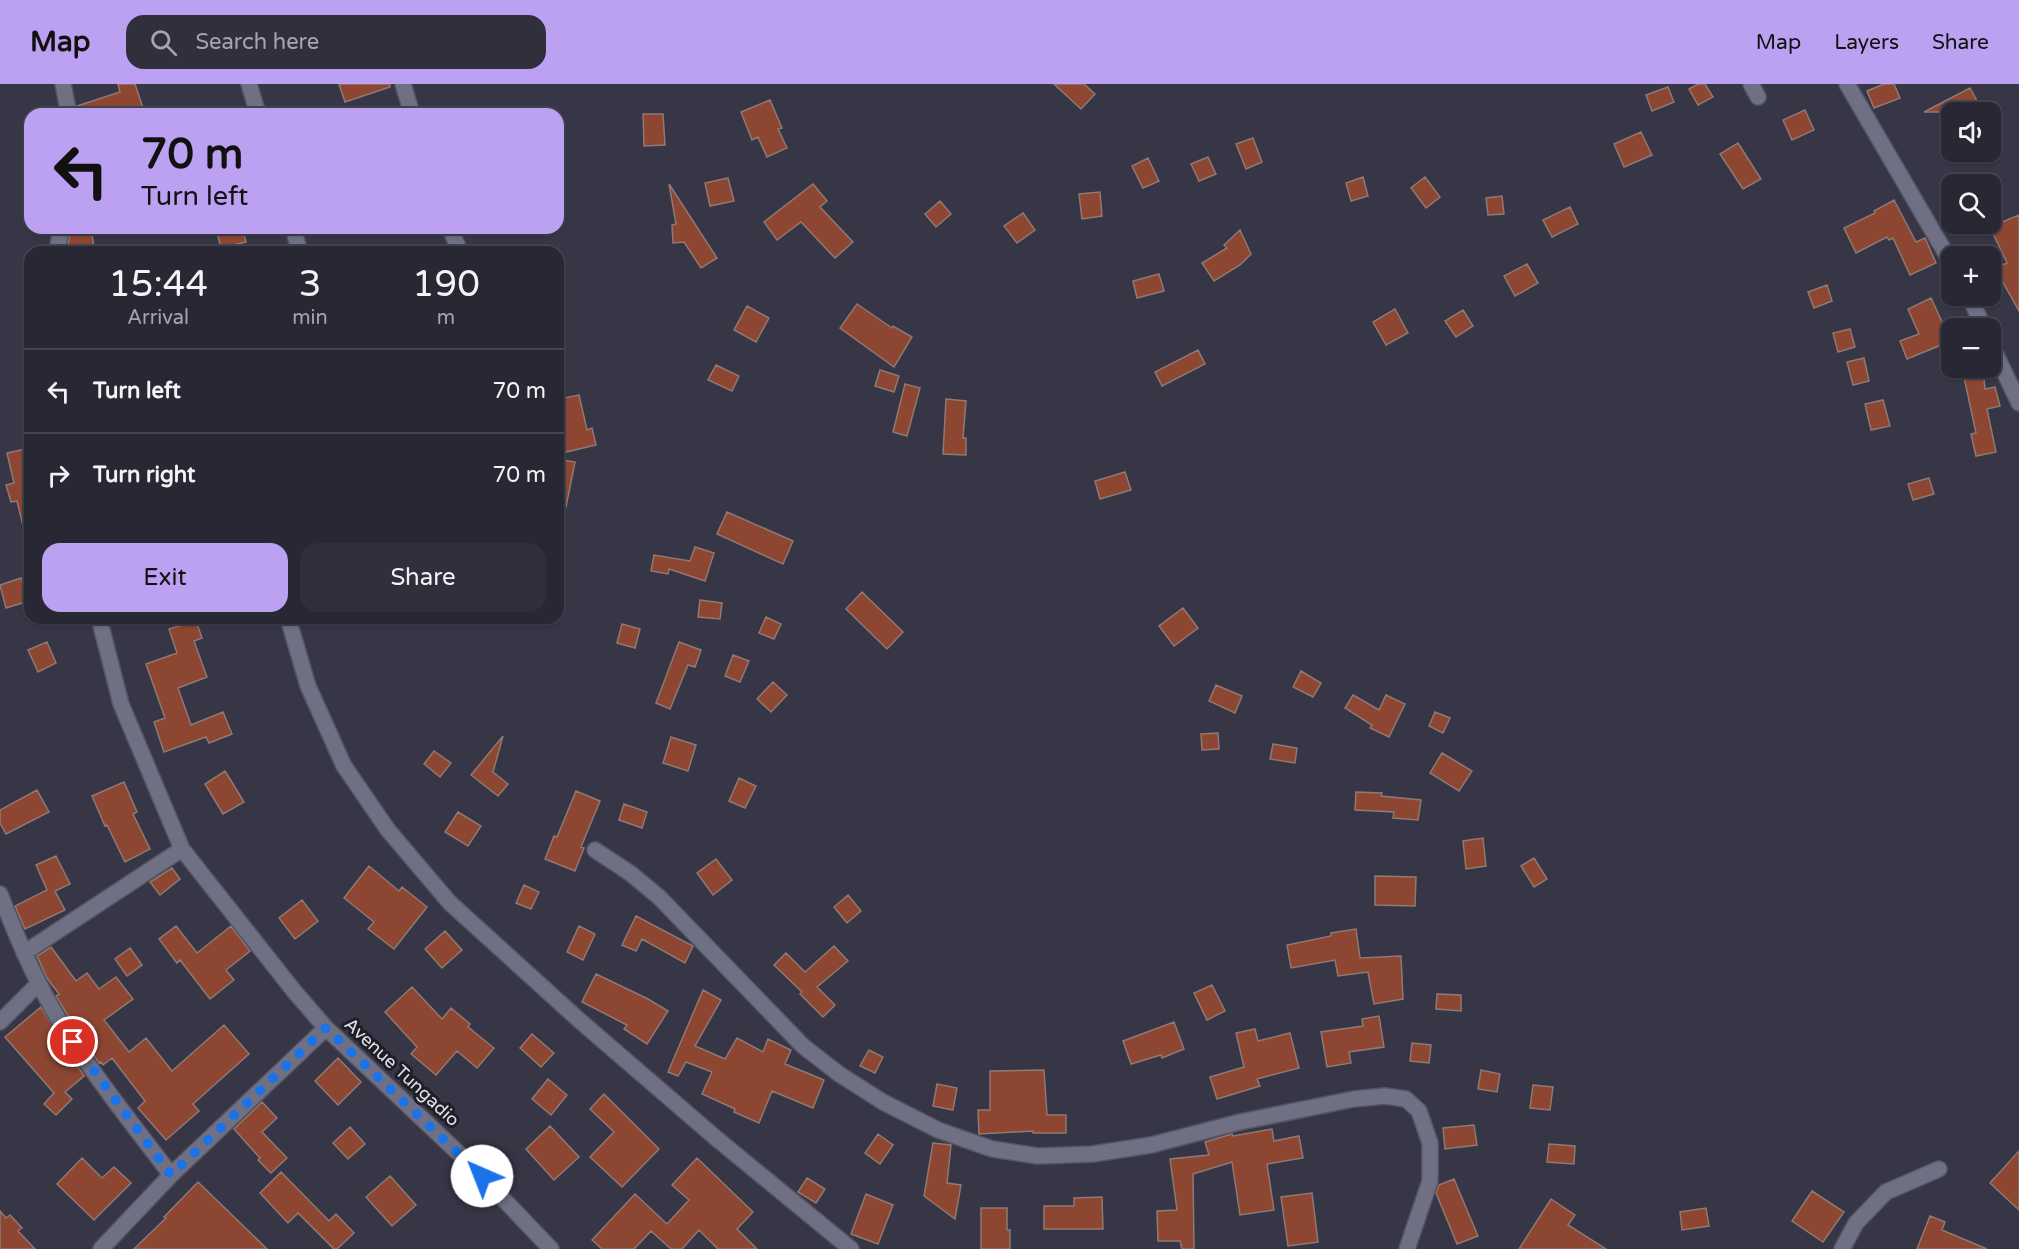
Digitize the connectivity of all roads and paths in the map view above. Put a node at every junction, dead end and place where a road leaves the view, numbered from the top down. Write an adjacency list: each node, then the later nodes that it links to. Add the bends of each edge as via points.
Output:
1 (63, 84): 5 (street)
2 (249, 84): 6 (street)
3 (403, 84): 7 (street)
4 (1847, 84): 8 (street)
5 (68, 108)
6 (256, 108)
7 (410, 108)
8 (1942, 246)
9 (2001, 365): 10 (street)
10 (2019, 403)
11 (101, 624): 13 (street, Avenue Tungadio, via 121,705)
12 (290, 624): 24 (street, via 308,686 344,766 388,830 450,903 691,1117)
13 (182, 849): 16 (street); 19 (street, Avenue Tungadio)
14 (595, 850): 25 (street, via 659,897 803,1046 839,1074 938,1131 992,1149 1038,1156 1092,1154 1354,1099 1406,1099 1419,1111 1430,1143 1430,1181)
15 (0, 894): 16 (street)
16 (24, 953): 17 (street)
17 (38, 984): 18 (street); 21 (street, via 73,1042)
18 (0, 1022)
19 (326, 1028): 21 (street); 23 (street, Avenue Tungadio, via 468,1162)
20 (1939, 1169): 26 (street, via 1886,1192 1856,1223)
21 (171, 1175): 22 (street)
22 (101, 1249)
23 (551, 1249)
24 (851, 1249)
25 (1407, 1249)
26 (1842, 1249)

